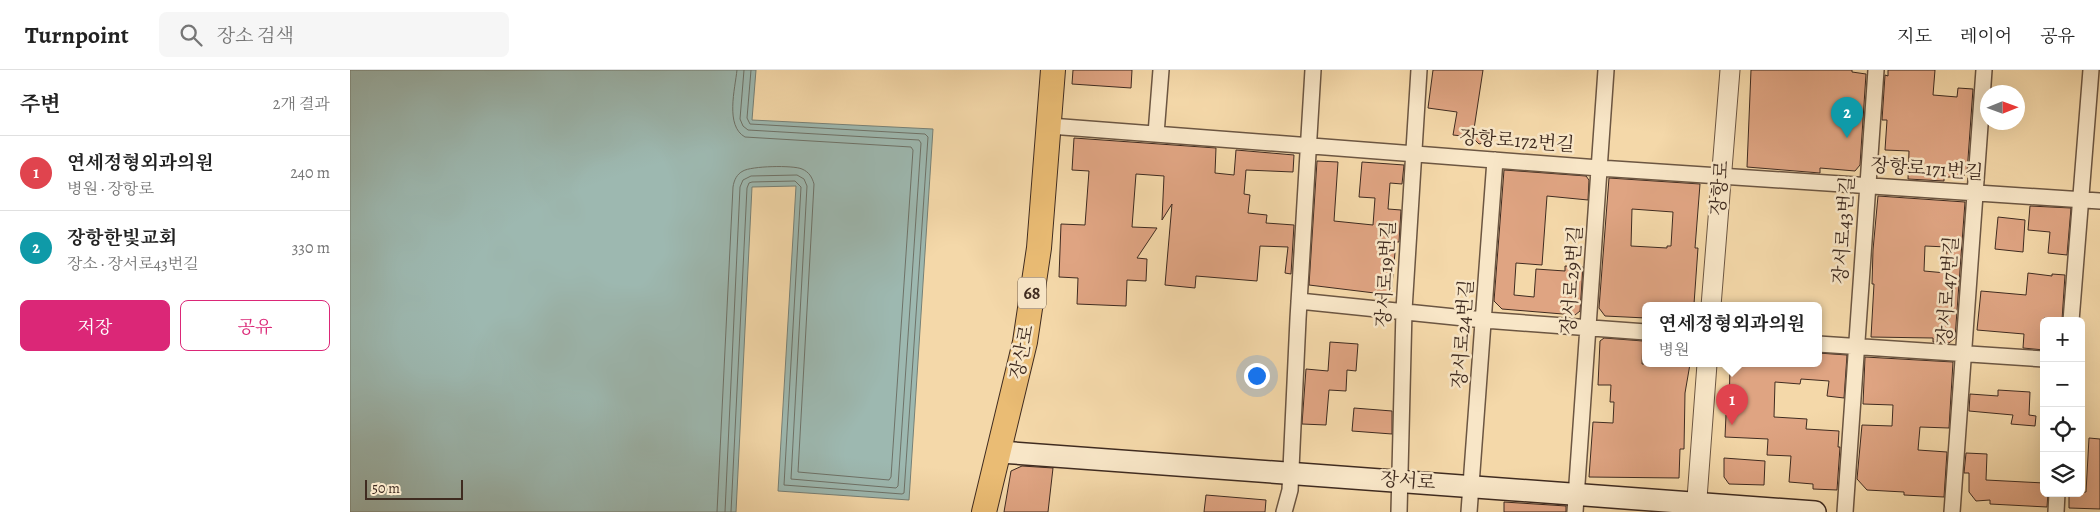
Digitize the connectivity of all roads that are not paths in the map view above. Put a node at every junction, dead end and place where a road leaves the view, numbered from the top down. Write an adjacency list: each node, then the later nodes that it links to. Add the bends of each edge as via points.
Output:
1 (1053, 70): 10 (main road, 장산로 / 68)
2 (1161, 70): 11 (street)
3 (1313, 70): 12 (street)
4 (1419, 70): 13 (street, 장서로19번길)
5 (1606, 70): 15 (street, 장서로29번길)
6 (1730, 70): 16 (street, 장항로)
7 (1876, 70): 17 (street, 장서로43번길)
8 (1984, 70): 18 (street, 장서로47번길)
9 (2091, 70): 19 (street)
10 (1050, 126): 11 (street, 장항로172번길); 33 (main road, 장산로 / 68, via 1039,248 1027,332)
11 (1156, 134): 12 (street, 장항로172번길)
12 (1310, 146): 13 (street, 장항로172번길); 21 (street)
13 (1413, 154): 14 (street, 장항로172번길); 23 (street, 장서로19번길)
14 (1495, 160): 15 (street, 장항로172번길); 25 (street, 장서로24번길)
15 (1599, 168): 16 (street, 장항로172번길); 26 (street, 장서로29번길)
16 (1721, 175): 17 (street, 장항로171번길); 22 (street, 장항로)
17 (1867, 186): 18 (street, 장항로171번길); 29 (street, 장서로43번길)
18 (1975, 192): 19 (street, 장항로171번길); 30 (street, 장서로47번길)
19 (2081, 199): 20 (street, 장항로171번길); 24 (street)
20 (2100, 201)
21 (1299, 301): 23 (street); 34 (street)
22 (1711, 302)
23 (1404, 310): 25 (street); 35 (street, 장서로19번길)
24 (2071, 317)
25 (1484, 320): 26 (street); 36 (street, 장서로24번길)
26 (1590, 328): 27 (street); 38 (street, 장서로29번길)
27 (1642, 332)
28 (1822, 344): 29 (street)
29 (1856, 347): 30 (street); 45 (street, 장서로43번길)
30 (1964, 354): 31 (street); 46 (street, 장서로47번길)
31 (2040, 360)
32 (1707, 367): 39 (street)
33 (1000, 452): 34 (main road, 장서로); 40 (main road, 장산로 / 68)
34 (1291, 472): 35 (main road, 장서로); 41 (street)
35 (1401, 481): 36 (main road, 장서로); 42 (street, 장서로19번길)
36 (1471, 486): 38 (main road, 장서로); 43 (street, 장서로24번길)
37 (2058, 497): 47 (street)
38 (1576, 503): 39 (main road, 장서로)
39 (1697, 507): 44 (main road, 장서로)
40 (984, 512)
41 (1284, 512)
42 (1399, 512)
43 (1470, 512)
44 (1815, 512)
45 (1845, 512)
46 (1952, 512)
47 (2056, 512)

